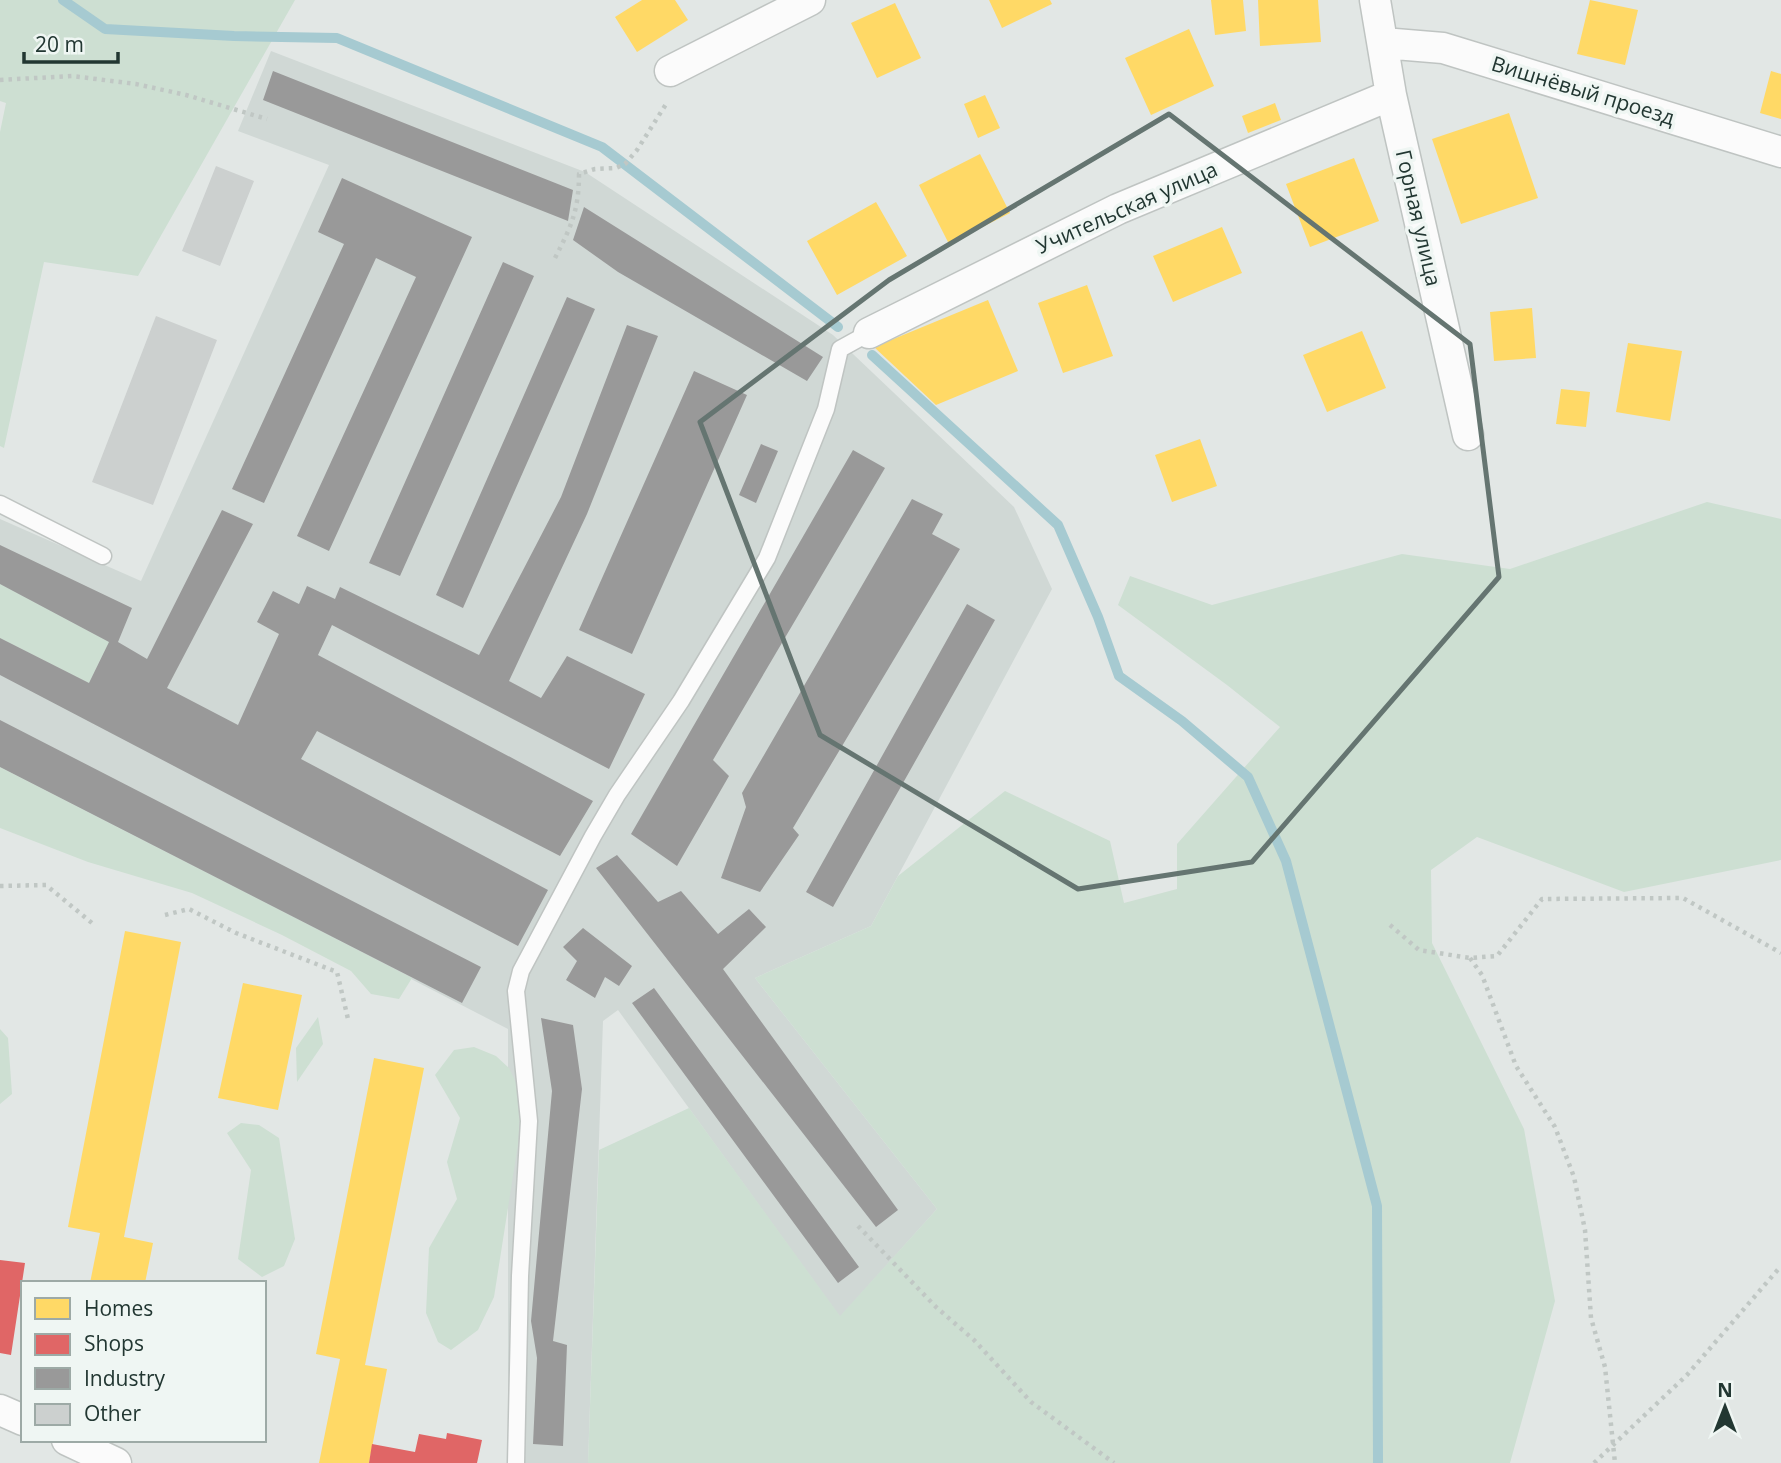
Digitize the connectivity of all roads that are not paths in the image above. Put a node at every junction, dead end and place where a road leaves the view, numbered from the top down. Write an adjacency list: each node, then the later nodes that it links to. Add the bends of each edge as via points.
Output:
1 (810, 0): 4 (street)
2 (1375, 0): 3 (street, Горная улица)
3 (1383, 43): 5 (street, Горная улица); 6 (street, Вишнёвый проезд, via 1443,48)
4 (670, 71)
5 (1391, 95): 7 (street, Учительская улица, via 1118,209); 8 (street, Горная улица)
6 (1781, 152)
7 (869, 333): 15 (lane, via 841,349 826,408 767,558 681,701 617,795 521,971 516,991 529,1121)
8 (1468, 435)
9 (0, 503): 10 (lane)
10 (103, 556)
11 (0, 1410): 12 (street)
12 (21, 1419)
13 (70, 1442): 14 (street)
14 (114, 1463)
15 (516, 1463)

